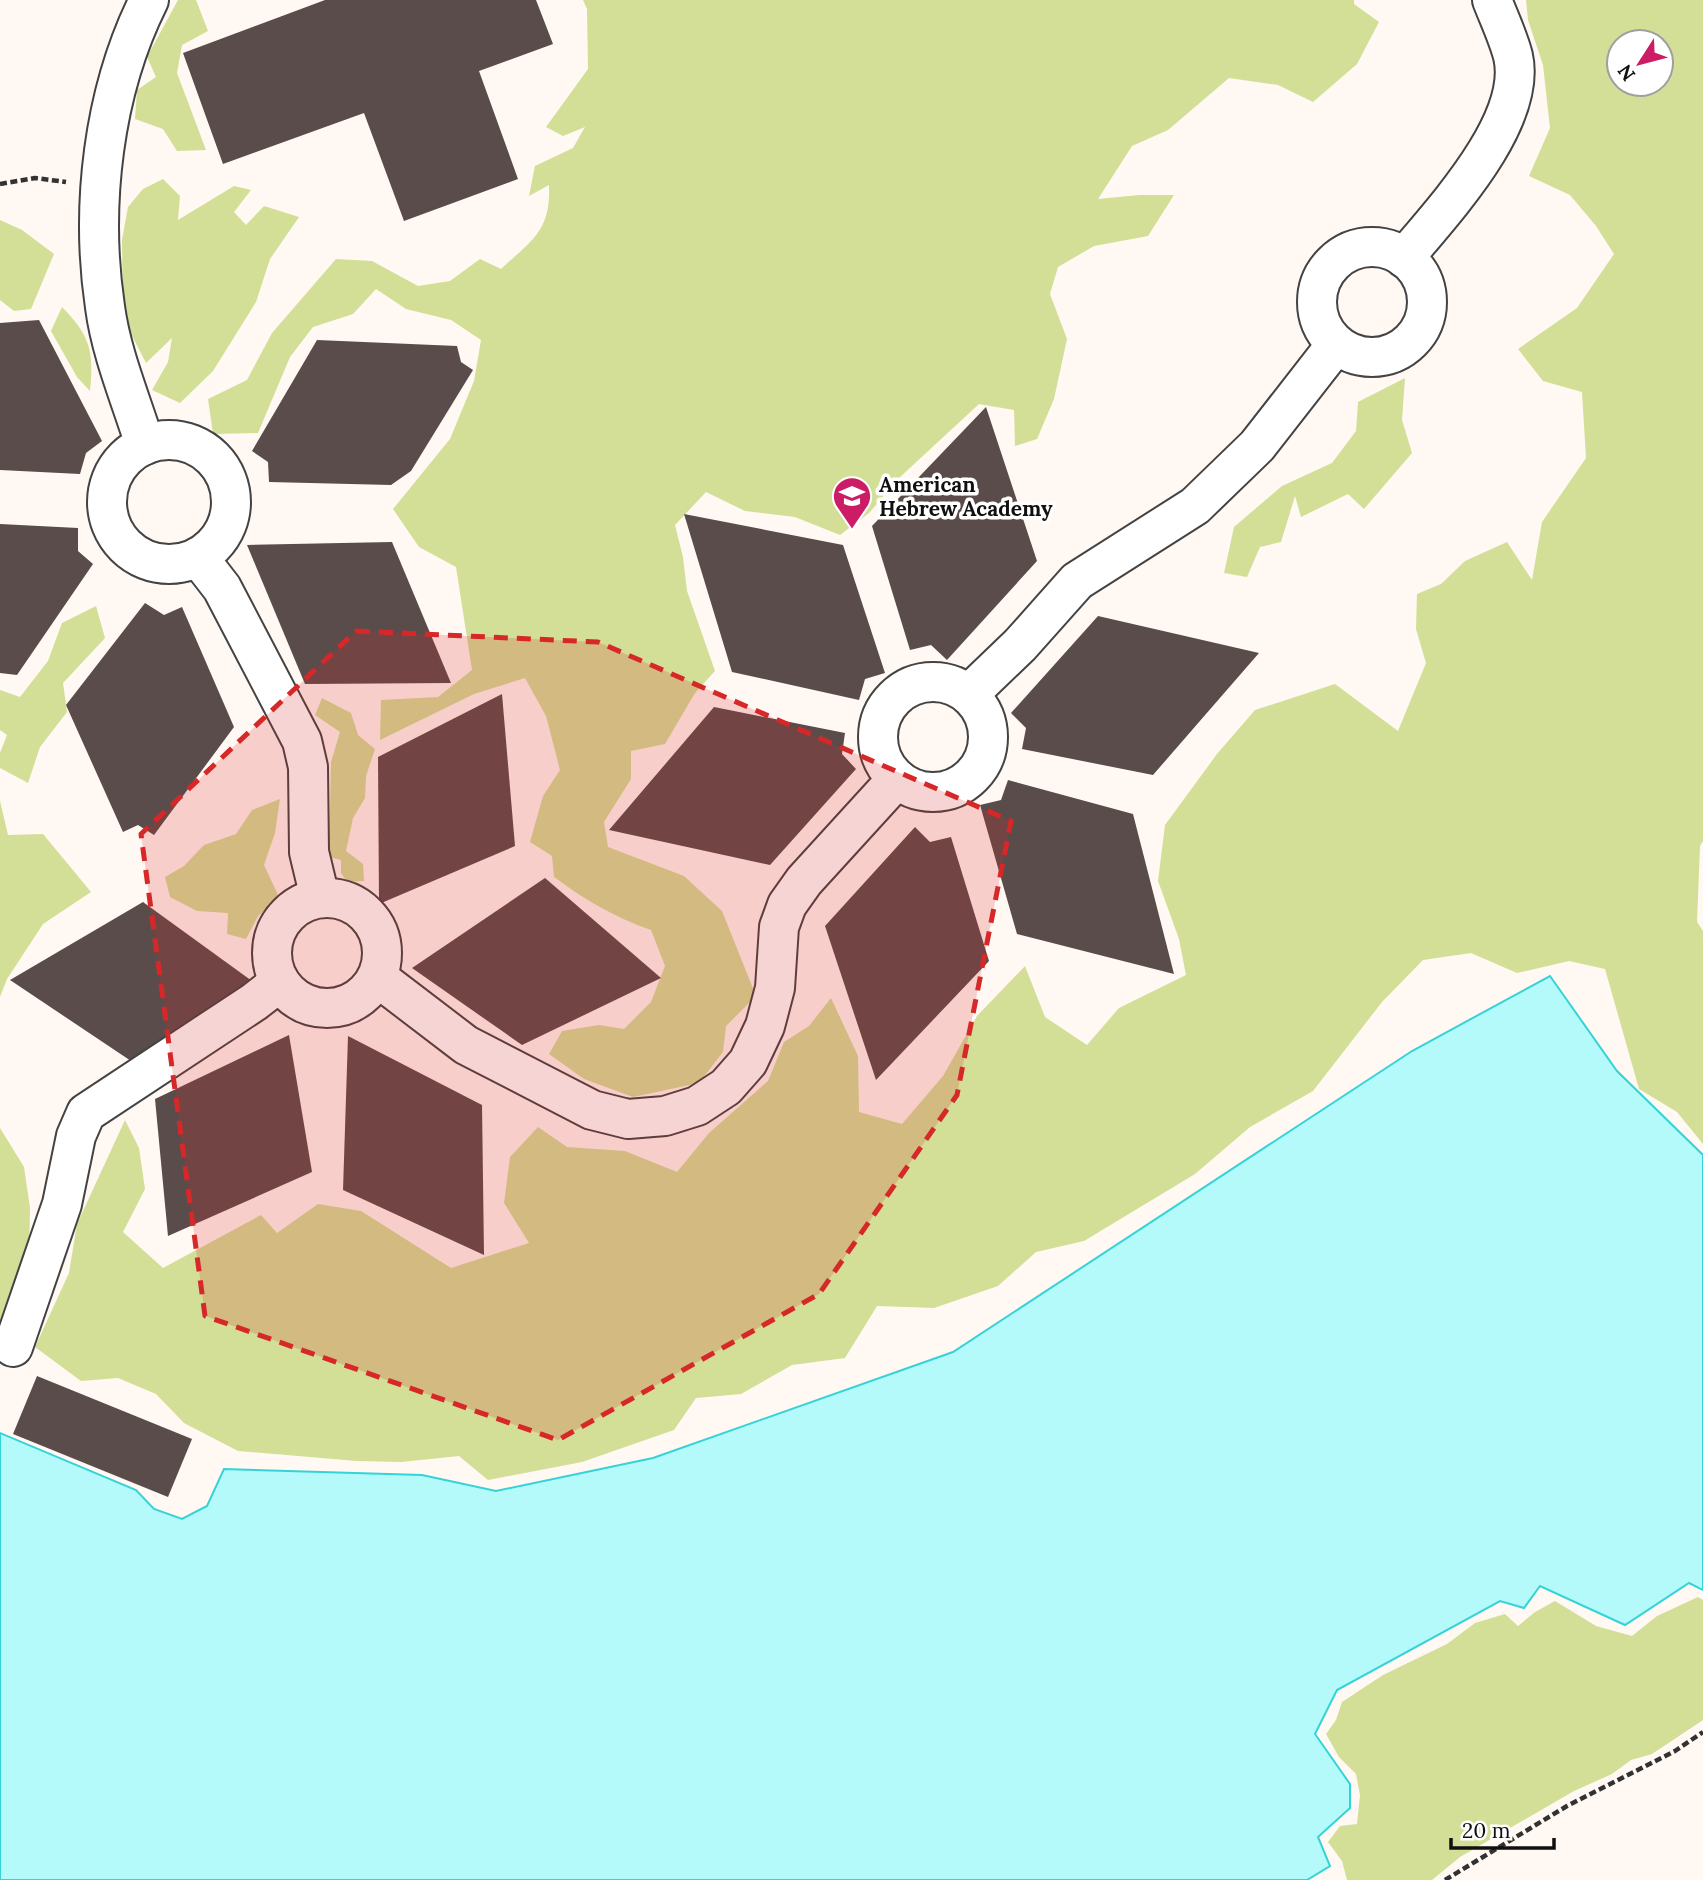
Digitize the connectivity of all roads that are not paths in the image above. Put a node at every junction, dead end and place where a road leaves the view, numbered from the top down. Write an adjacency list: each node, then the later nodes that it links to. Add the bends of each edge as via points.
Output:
1 (149, 0): 5 (street, via 137,23 111,110 101,188 100,258 105,309)
2 (1492, 0): 3 (street, via 1513,57 1510,107 1504,124 1451,201)
3 (1404, 258): 4 (street, via 1376,247 1343,255 1329,266 1320,281 1318,316); 4 (street, via 1420,275 1426,293 1420,330 1391,355 1372,358)
4 (1335, 346): 7 (street, via 1257,446 1195,506 1077,581)
5 (145, 445): 6 (street, via 186,442 216,461 226,477 230,512 225,529); 6 (street, via 119,464 109,483 111,524 137,556 157,563)
6 (198, 557): 9 (street, via 222,588 302,741 308,767 309,852)
7 (969, 694): 8 (street, via 952,684 933,681 915,684 885,708 878,727 879,746); 8 (street, via 980,707 989,740 976,772 962,784 929,792)
8 (897, 779): 10 (street, via 804,881 788,905 779,927 775,988 765,1026 748,1062 726,1087 697,1106 665,1116 628,1119 592,1110 466,1045)
9 (320, 898): 10 (street, via 355,905 369,917 379,933 382,951); 11 (street, via 289,913 279,926 272,960)
10 (377, 977): 11 (street, via 361,997 331,1008 299,1001)
11 (280, 982): 12 (street, via 86,1113 76,1136 62,1204)
12 (13, 1346)

